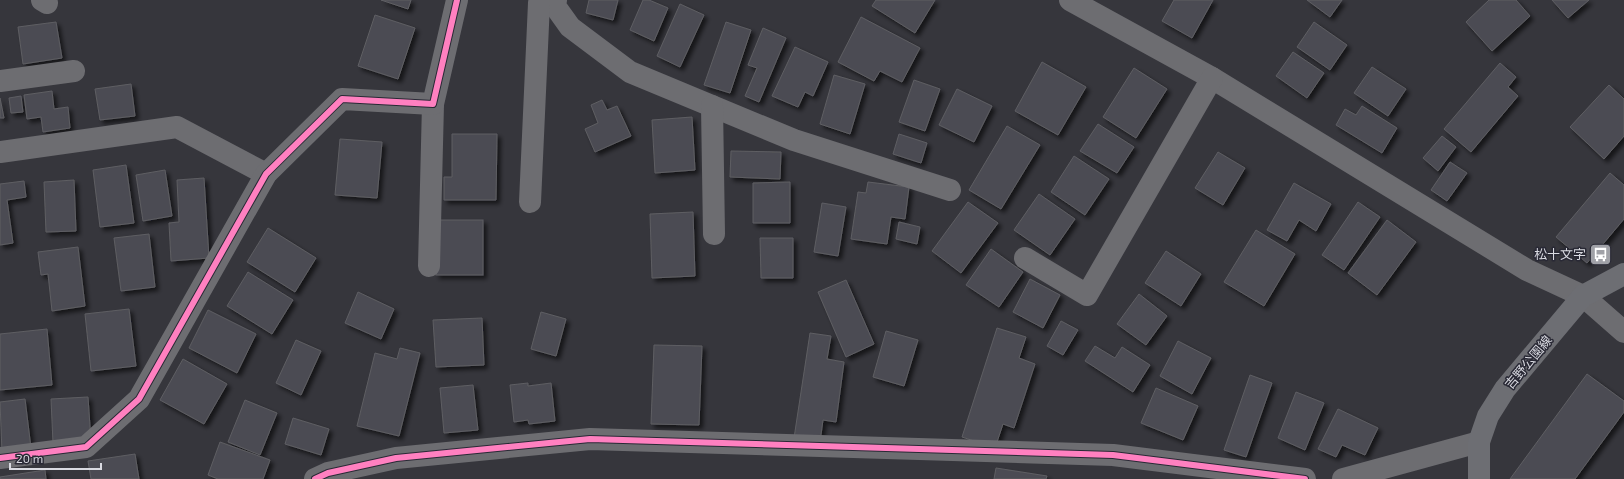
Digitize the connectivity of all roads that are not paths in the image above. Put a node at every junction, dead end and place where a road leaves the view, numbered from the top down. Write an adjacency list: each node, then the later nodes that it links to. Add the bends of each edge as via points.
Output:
1 (457, 0): 7 (street)
2 (1070, 0): 5 (street)
3 (544, 2): 8 (street, via 570,28 630,72); 12 (street)
4 (74, 71): 6 (street)
5 (1212, 78): 14 (street, via 1087,295); 17 (street, via 1527,270)
6 (0, 81)
7 (433, 104): 10 (street, via 342,99); 15 (street)
8 (712, 106): 11 (street, via 794,140); 13 (street)
9 (0, 152): 10 (street, via 177,127)
10 (266, 174): 20 (street, via 139,399 86,447)
11 (950, 190)
12 (530, 202)
13 (714, 234)
14 (1025, 258)
15 (429, 266)
16 (1624, 274): 17 (main road, 吉野公園線)
17 (1583, 296): 18 (street); 19 (main road, 吉野公園線, via 1505,389 1488,416)
18 (1624, 332)
19 (1479, 442): 23 (street); 24 (main road, 吉野公園線)
20 (0, 458)
21 (315, 479): 22 (street, via 328,473 396,458 590,439 1113,455)
22 (1305, 479)
23 (1343, 479)
24 (1479, 479)

